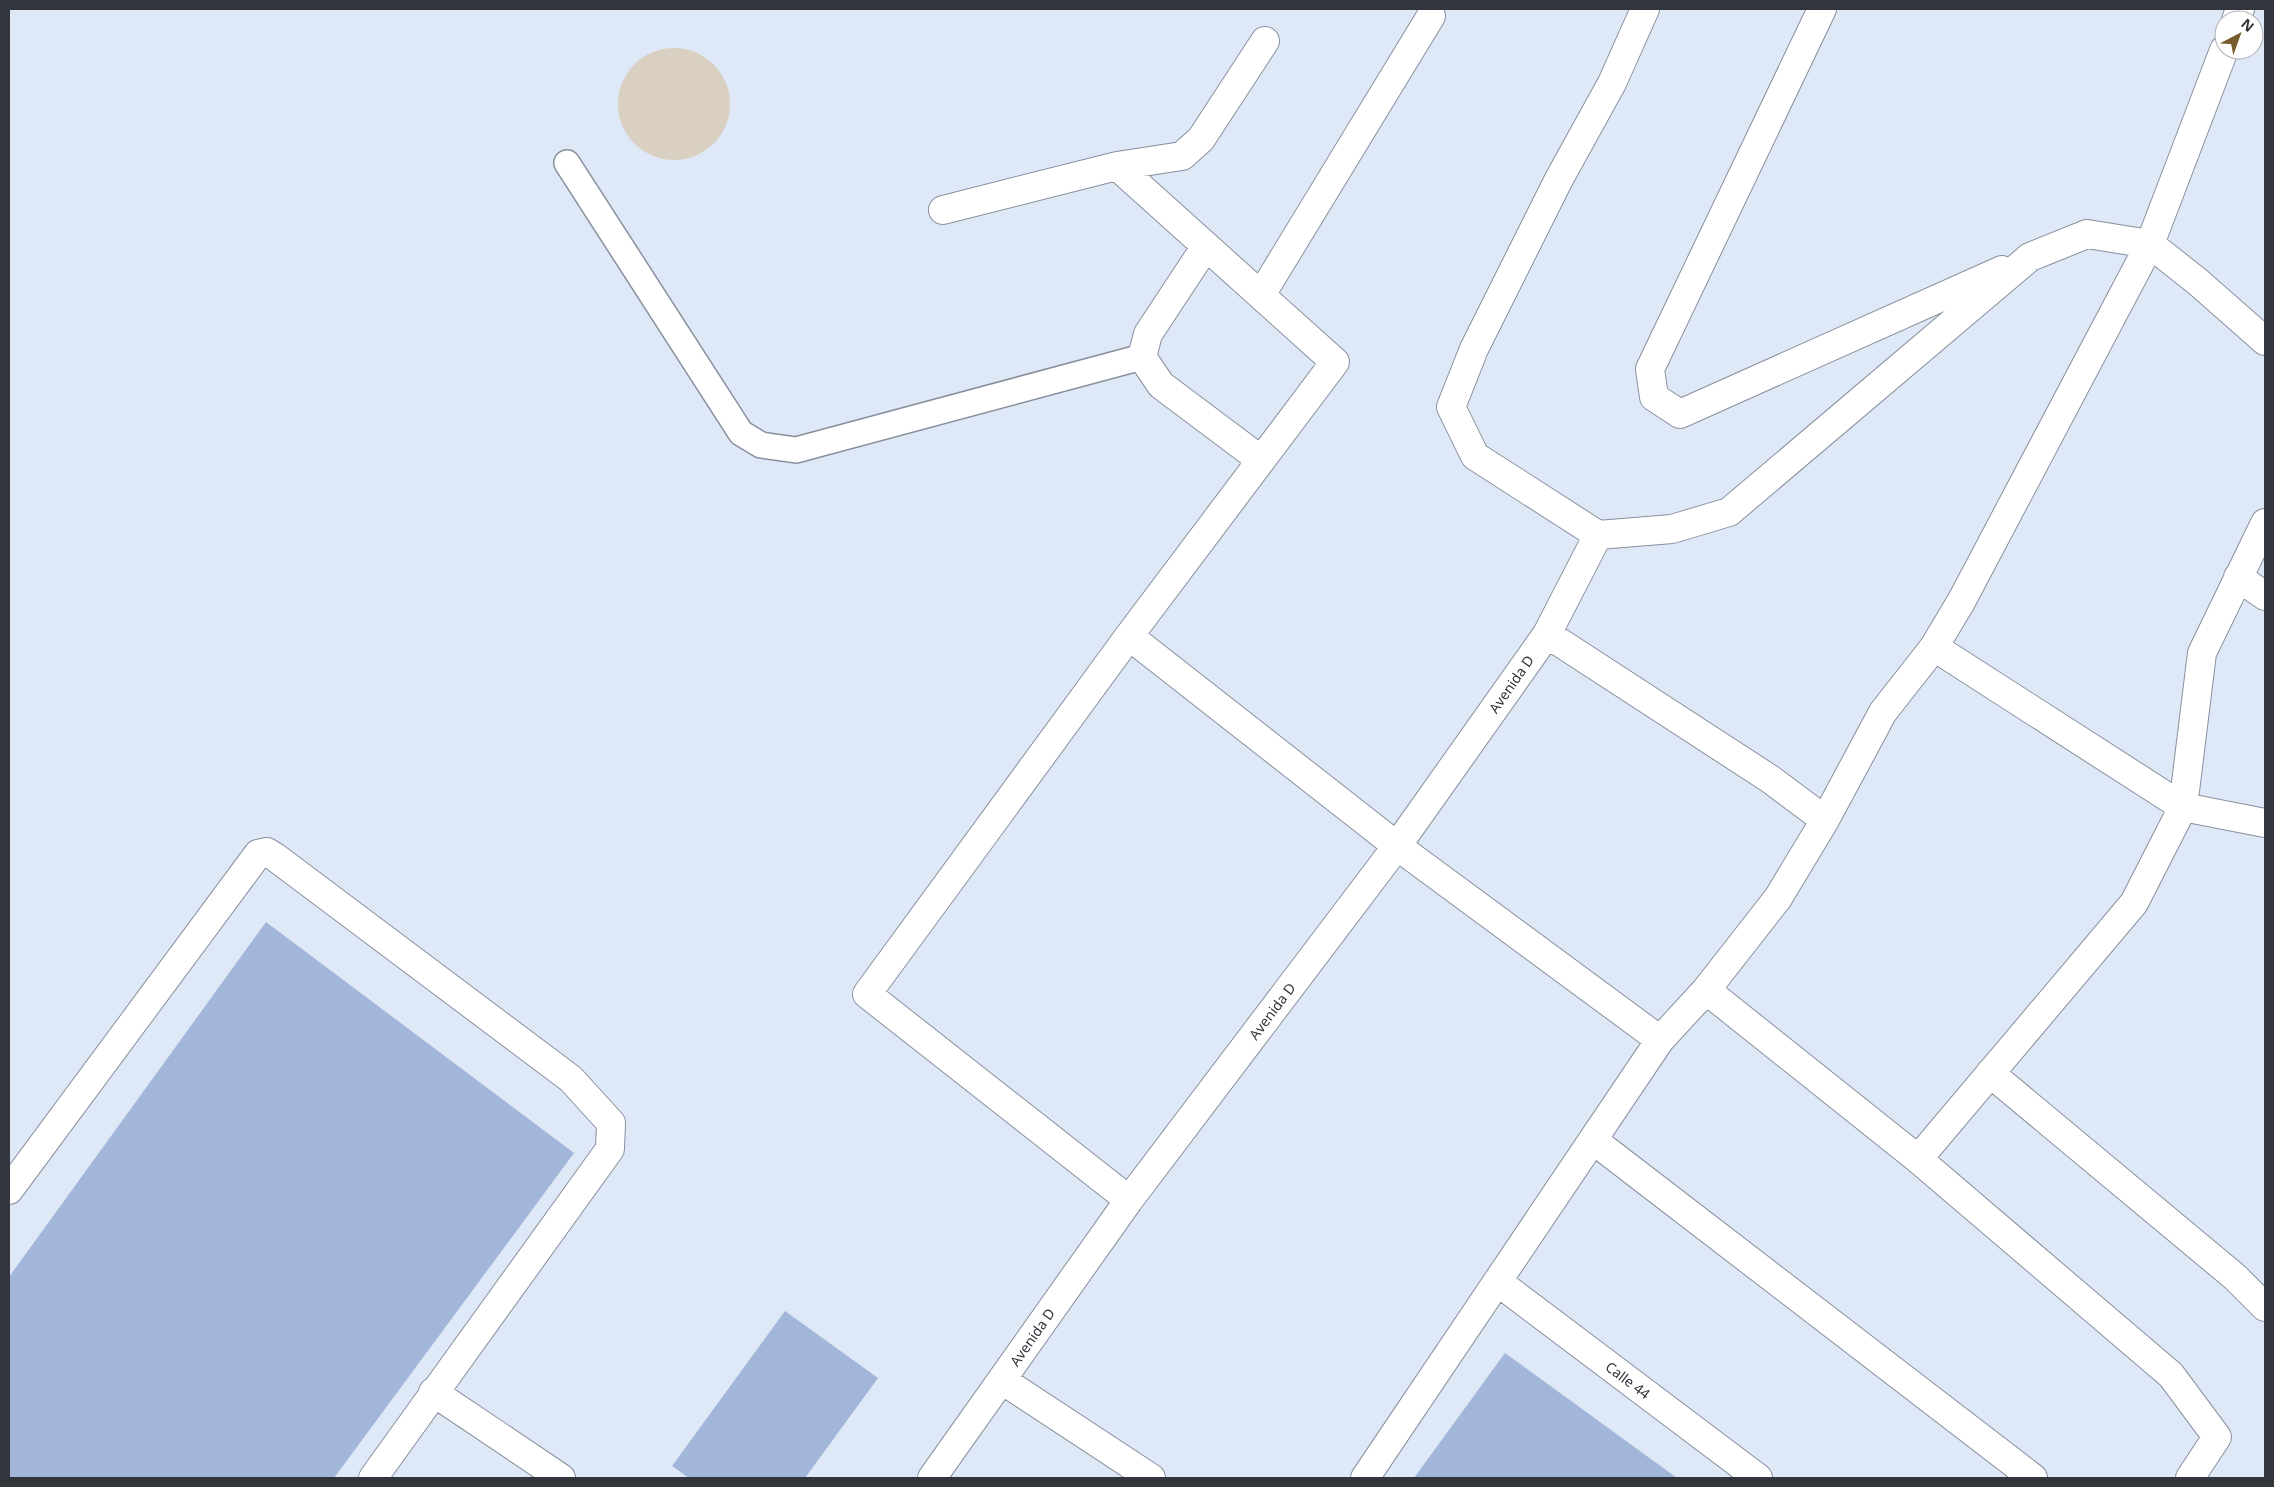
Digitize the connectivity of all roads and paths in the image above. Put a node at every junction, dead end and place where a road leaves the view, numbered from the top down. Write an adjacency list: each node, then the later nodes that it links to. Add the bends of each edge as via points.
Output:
1 (1645, 9): 17 (street, via 1612,83 1559,179 1474,349 1451,407 1476,456)
2 (1822, 9): 11 (street, via 1650,369 1654,397 1680,414)
3 (1431, 16): 12 (street)
4 (1265, 40): 7 (street, via 1201,139 1182,156)
5 (2220, 60): 9 (street)
6 (567, 163): 14 (lane, via 741,433 761,445 796,450)
7 (1117, 166): 8 (street); 10 (street)
8 (943, 210)
9 (2150, 244): 11 (street, via 2087,234); 13 (street); 22 (street, via 1967,591)
10 (1206, 246): 12 (street); 14 (street, via 1148,334)
11 (2030, 257): 17 (street, via 1729,512 1672,529)
12 (1261, 295): 15 (street, via 1335,362)
13 (2265, 341)
14 (1142, 357): 15 (street, via 1161,385)
15 (1261, 460): 21 (street)
16 (2265, 523): 18 (street)
17 (1598, 535): 20 (street, Avenida D)
18 (2238, 577): 19 (street); 23 (street, via 2202,653)
19 (2265, 596)
20 (1547, 634): 24 (street, via 1770,779); 26 (street, Avenida D)
21 (1129, 636): 26 (street); 33 (street, via 867,994)
22 (1934, 647): 23 (street); 24 (street, via 1884,712)
23 (2183, 807): 25 (street); 29 (street, via 2134,903)
24 (1825, 820): 27 (street, via 1778,898)
25 (2265, 823)
26 (1397, 846): 28 (street); 33 (street, Avenida D)
27 (1706, 990): 28 (street); 31 (street)
28 (1660, 1040): 30 (street)
29 (1990, 1073): 31 (street); 35 (street, via 2235,1277)
30 (1593, 1140): 34 (street); 44 (street)
31 (1918, 1159): 45 (street, via 2171,1375 2217,1437)
32 (9, 1190): 37 (street, via 258,854 267,852 571,1079 611,1124 610,1149)
33 (1129, 1200): 36 (street, Avenida D)
34 (1498, 1282): 42 (street); 43 (street, Calle 44)
35 (2265, 1307)
36 (1002, 1380): 40 (street, Avenida D); 41 (street)
37 (433, 1392): 38 (street); 39 (street)
38 (373, 1478)
39 (561, 1478)
40 (932, 1478)
41 (1151, 1478)
42 (1365, 1478)
43 (1758, 1478)
44 (2033, 1478)
45 (2190, 1478)

